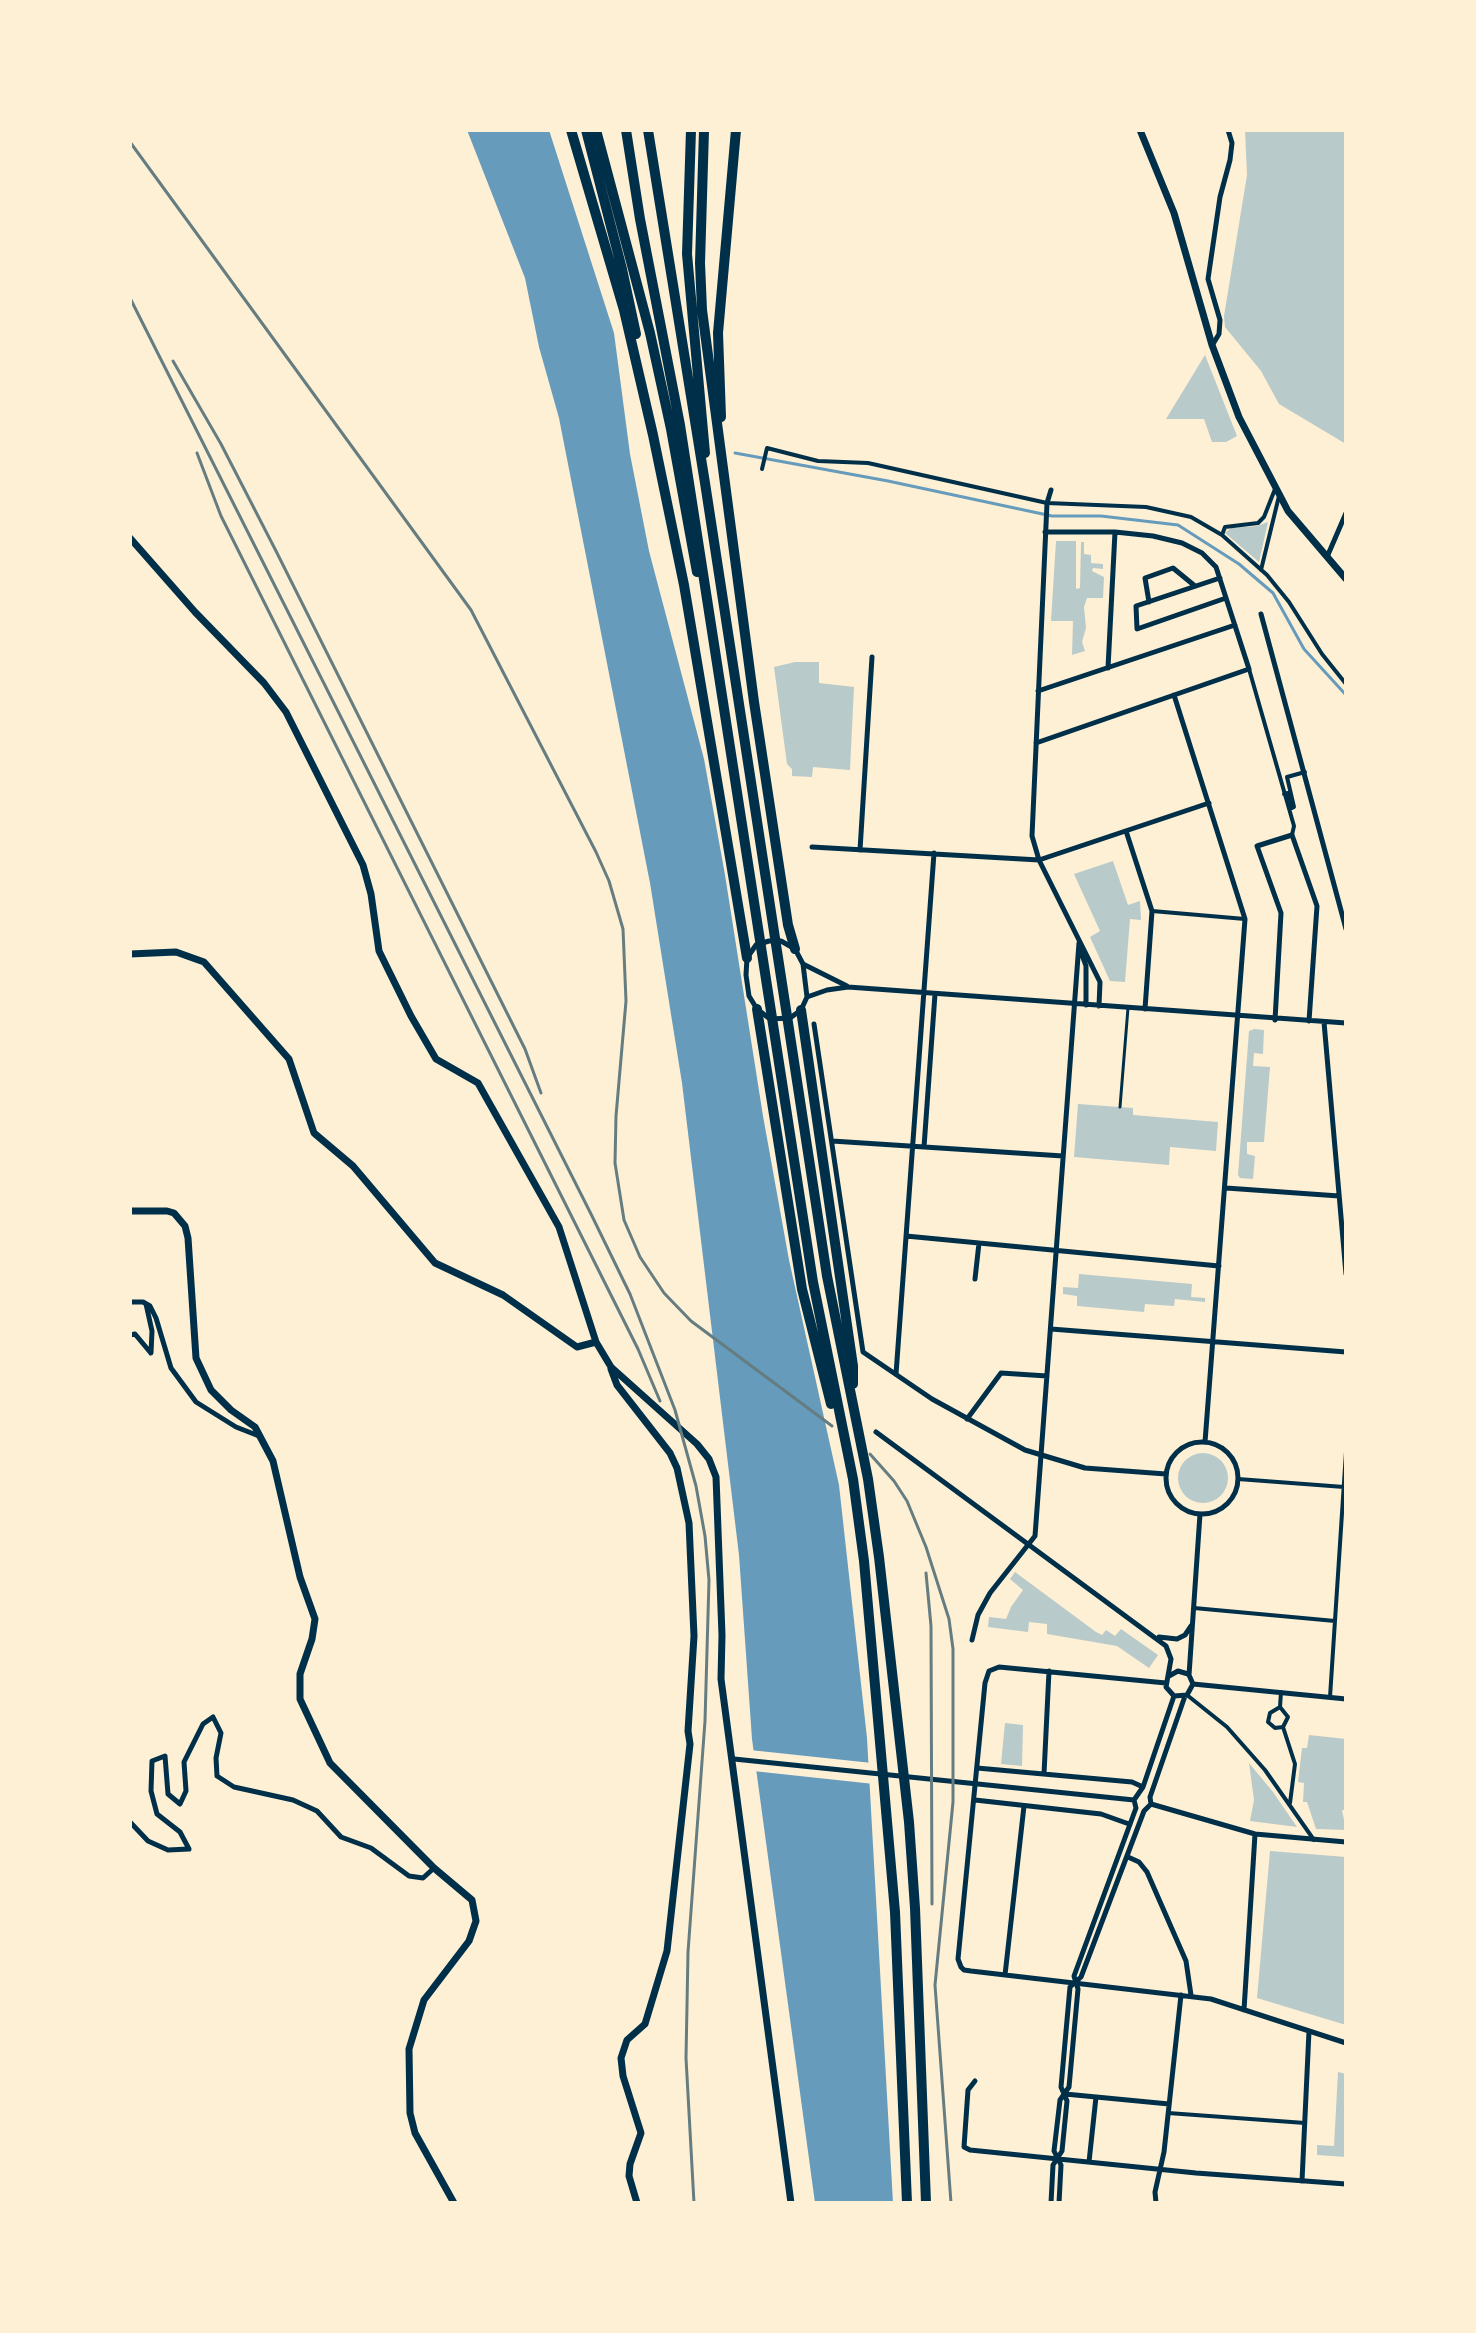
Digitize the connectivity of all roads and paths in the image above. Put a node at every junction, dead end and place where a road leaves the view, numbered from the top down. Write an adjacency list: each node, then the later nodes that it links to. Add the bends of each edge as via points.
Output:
1 (571, 130): 27 (highway, via 624,310)
2 (586, 130): 27 (highway, via 659,434)
3 (596, 130): 34 (highway, via 650,333)
4 (626, 130): 34 (highway)
5 (648, 130): 13 (highway)
6 (691, 130): 13 (highway, via 687,254)
7 (704, 130): 22 (highway, via 702,310)
8 (736, 130): 22 (highway, via 718,333)
9 (1140, 130): 11 (street, via 1174,213)
10 (1228, 130): 11 (street, via 1230,160 1208,279 1220,320)
11 (1212, 345): 15 (street, via 1239,417)
12 (762, 469): 16 (street, via 767,448 818,461 868,463)
13 (705, 483): 99 (highway, via 827,1276)
14 (1051, 490): 16 (street)
15 (1277, 492): 20 (street, via 1258,523 1229,526); 23 (street); 24 (street)
16 (1047, 503): 18 (street); 20 (street, via 1146,507 1191,517)
17 (1346, 513): 23 (street)
18 (1045, 532): 19 (street); 38 (street)
19 (1115, 532): 25 (street, via 1182,543 1202,553); 35 (street)
20 (1222, 535): 24 (street)
21 (130, 538): 93 (street, via 286,712 363,865 379,951 436,1059 478,1083 559,1227)
22 (735, 550): 54 (highway)
23 (1327, 558): 26 (street)
24 (1261, 570): 37 (street)
25 (1220, 578): 28 (street); 29 (street)
26 (1346, 579)
27 (684, 585): 56 (highway)
28 (1195, 586): 30 (street); 30 (street, via 1173,568 1145,578)
29 (1227, 600): 30 (street, via 1137,629 1136,606); 32 (street)
30 (1149, 602)
31 (1261, 614): 41 (street)
32 (1235, 625): 35 (street); 36 (street)
33 (872, 657): 47 (street)
34 (718, 661): 107 (highway, via 813,1282)
35 (1108, 668): 38 (street)
36 (1249, 669): 39 (street); 42 (street)
37 (1346, 684)
38 (1038, 691): 40 (street)
39 (1174, 695): 40 (street); 43 (street)
40 (1036, 743): 49 (street, via 1032,836)
41 (1305, 772): 42 (street, via 1287,777 1294,807); 52 (street)
42 (1284, 794): 45 (street)
43 (1209, 803): 44 (street); 51 (street)
44 (1126, 831): 49 (street); 50 (street)
45 (1292, 835): 70 (street, via 1257,846 1281,913); 71 (street, via 1317,906)
46 (812, 847): 47 (street)
47 (860, 850): 48 (street)
48 (934, 853): 49 (street); 59 (street)
49 (1039, 860): 53 (street)
50 (1152, 911): 51 (street); 68 (street)
51 (1245, 919): 69 (street)
52 (1346, 929)
53 (1079, 943): 62 (street); 63 (street, via 1086,966); 64 (street, via 1100,982)
54 (795, 949): 56 (street, via 769,941 756,945); 57 (street)
55 (130, 954): 93 (street, via 176,952 204,962 289,1059 314,1133 353,1166 435,1263 503,1295 577,1347)
56 (747, 958): 66 (street, via 749,996)
57 (803, 964): 58 (street); 61 (street)
58 (848, 987): 59 (street); 61 (street)
59 (922, 993): 60 (street); 77 (street)
60 (935, 994): 62 (street); 78 (street)
61 (807, 997): 67 (street)
62 (1072, 1004): 63 (street); 79 (street)
63 (1086, 1005): 64 (street)
64 (1099, 1006): 65 (street)
65 (1128, 1008): 68 (street); 75 (lane)
66 (757, 1009): 67 (street, via 770,1019 790,1018); 107 (highway, via 802,1289)
67 (801, 1010): 99 (highway, via 853,1366)
68 (1145, 1010): 69 (street)
69 (1237, 1017): 70 (street); 80 (street)
70 (1275, 1020): 71 (street)
71 (1309, 1021): 72 (street)
72 (1324, 1022): 73 (street); 81 (street)
73 (1346, 1023)
74 (814, 1024): 76 (street)
75 (1120, 1107)
76 (832, 1141): 77 (street); 97 (street, via 863,1352)
77 (912, 1146): 78 (street); 83 (street)
78 (924, 1147): 79 (street)
79 (1063, 1156): 85 (street)
80 (1226, 1188): 81 (street); 86 (street)
81 (1339, 1196): 87 (street)
82 (130, 1211): 102 (street, via 167,1211 185,1226 196,1358 211,1390)
83 (906, 1236): 84 (street); 97 (street)
84 (979, 1243): 85 (street); 88 (street)
85 (1056, 1250): 86 (street); 91 (street)
86 (1219, 1266): 94 (street)
87 (1346, 1274)
88 (975, 1279)
89 (130, 1302): 90 (street)
90 (146, 1303): 92 (street, via 151,1353 135,1334); 102 (street, via 171,1368 196,1402)
91 (1051, 1329): 94 (street); 98 (street)
92 (130, 1335)
93 (596, 1342): 96 (street)
94 (1214, 1342): 95 (street); 103 (street)
95 (1346, 1352)
96 (611, 1367): 128 (street, via 697,1444 716,1477 721,1679); 166 (street, via 617,1385 677,1468 689,1523 694,1636 690,1744 667,1951 645,2024 627,2040 621,2058 641,2133 629,2176)
97 (896, 1374): 100 (street)
98 (1047, 1376): 100 (street, via 1001,1373); 105 (street)
99 (853, 1402): 169 (highway, via 879,1557 909,1822)
100 (967, 1419): 105 (street)
101 (876, 1432): 111 (street)
102 (260, 1436): 146 (street, via 273,1461 315,1619 300,1674 300,1699 330,1763)
103 (1205, 1442): 106 (street, via 1183,1447); 108 (street, via 1225,1450)
104 (1346, 1452): 109 (street)
105 (1041, 1456): 106 (street, via 1085,1468); 111 (street, via 1035,1536)
106 (1166, 1474): 110 (street, via 1179,1505)
107 (853, 1479): 168 (highway, via 894,1897)
108 (1238, 1479): 109 (street); 110 (street, via 1231,1500 1212,1513)
109 (1344, 1487): 114 (street)
110 (1200, 1514): 112 (street)
111 (1029, 1544): 115 (street); 116 (street, via 990,1593)
112 (1193, 1608): 113 (street); 114 (street)
113 (1193, 1619): 115 (street, via 1177,1639); 118 (street)
114 (1335, 1621): 124 (street)
115 (1154, 1636): 119 (street, via 1170,1654)
116 (972, 1640)
117 (1049, 1671): 119 (street); 129 (street, via 989,1671); 130 (street)
118 (1189, 1675): 119 (street, via 1178,1671); 120 (street)
119 (1167, 1679): 123 (street)
120 (1193, 1684): 121 (street); 122 (street)
121 (1281, 1692): 124 (street); 126 (street)
122 (1186, 1695): 123 (street); 132 (street); 136 (street, via 1227,1727)
123 (1174, 1696): 131 (street)
124 (1330, 1698): 125 (street)
125 (1346, 1699)
126 (1280, 1707): 127 (street, via 1288,1717); 127 (street, via 1270,1713 1268,1722)
127 (1283, 1727): 136 (street, via 1295,1764)
128 (734, 1759): 134 (street); 167 (street)
129 (977, 1768): 130 (street); 133 (street)
130 (1044, 1774): 131 (street, via 1132,1782)
131 (1141, 1790): 132 (street); 134 (street)
132 (1150, 1797): 135 (street)
133 (975, 1800): 137 (street); 147 (street, via 958,1959 964,1970)
134 (1134, 1800): 138 (street)
135 (1151, 1804): 139 (street); 142 (street)
136 (1290, 1805): 143 (street)
137 (1024, 1806): 141 (street, via 1101,1814); 147 (street)
138 (1136, 1808): 139 (street); 141 (street)
139 (1144, 1811): 145 (street)
140 (130, 1822): 146 (street, via 148,1841 168,1850 189,1849 180,1832 157,1814 152,1761 165,1756 168,1794 180,1804 186,1791 184,1762 203,1724 213,1717 221,1733 217,1776 234,1787 317,1811 341,1837 371,1848 409,1876 423,1878)
141 (1129, 1824): 148 (street, via 1075,1968)
142 (1255, 1834): 143 (street); 151 (street)
143 (1314, 1840): 144 (street)
144 (1346, 1842)
145 (1128, 1857): 148 (street); 150 (street, via 1147,1872 1186,1961)
146 (434, 1868): 165 (street, via 472,1900 476,1921 469,1941 424,2000 409,2049 415,2133)
147 (1005, 1975): 148 (street)
148 (1076, 1983): 149 (street); 155 (street, via 1070,1987 1061,2087)
149 (1181, 1995): 150 (street); 157 (street)
150 (1191, 1995): 151 (street)
151 (1244, 2010): 152 (street)
152 (1309, 2031): 153 (street); 159 (street)
153 (1346, 2043)
154 (975, 2081): 160 (street, via 968,2090 964,2147)
155 (1065, 2094): 156 (street); 160 (street, via 1054,2151)
156 (1096, 2097): 157 (street); 161 (street)
157 (1169, 2104): 158 (street)
158 (1168, 2113): 159 (street); 162 (street)
159 (1305, 2123): 163 (street)
160 (1058, 2158): 161 (street); 170 (street); 171 (street)
161 (1089, 2162): 162 (street)
162 (1160, 2169): 163 (street); 172 (street)
163 (1302, 2181): 164 (street)
164 (1346, 2184)
165 (454, 2203)
166 (637, 2203)
167 (791, 2203)
168 (907, 2203)
169 (926, 2203)
170 (1051, 2203)
171 (1059, 2203)
172 (1156, 2203)

